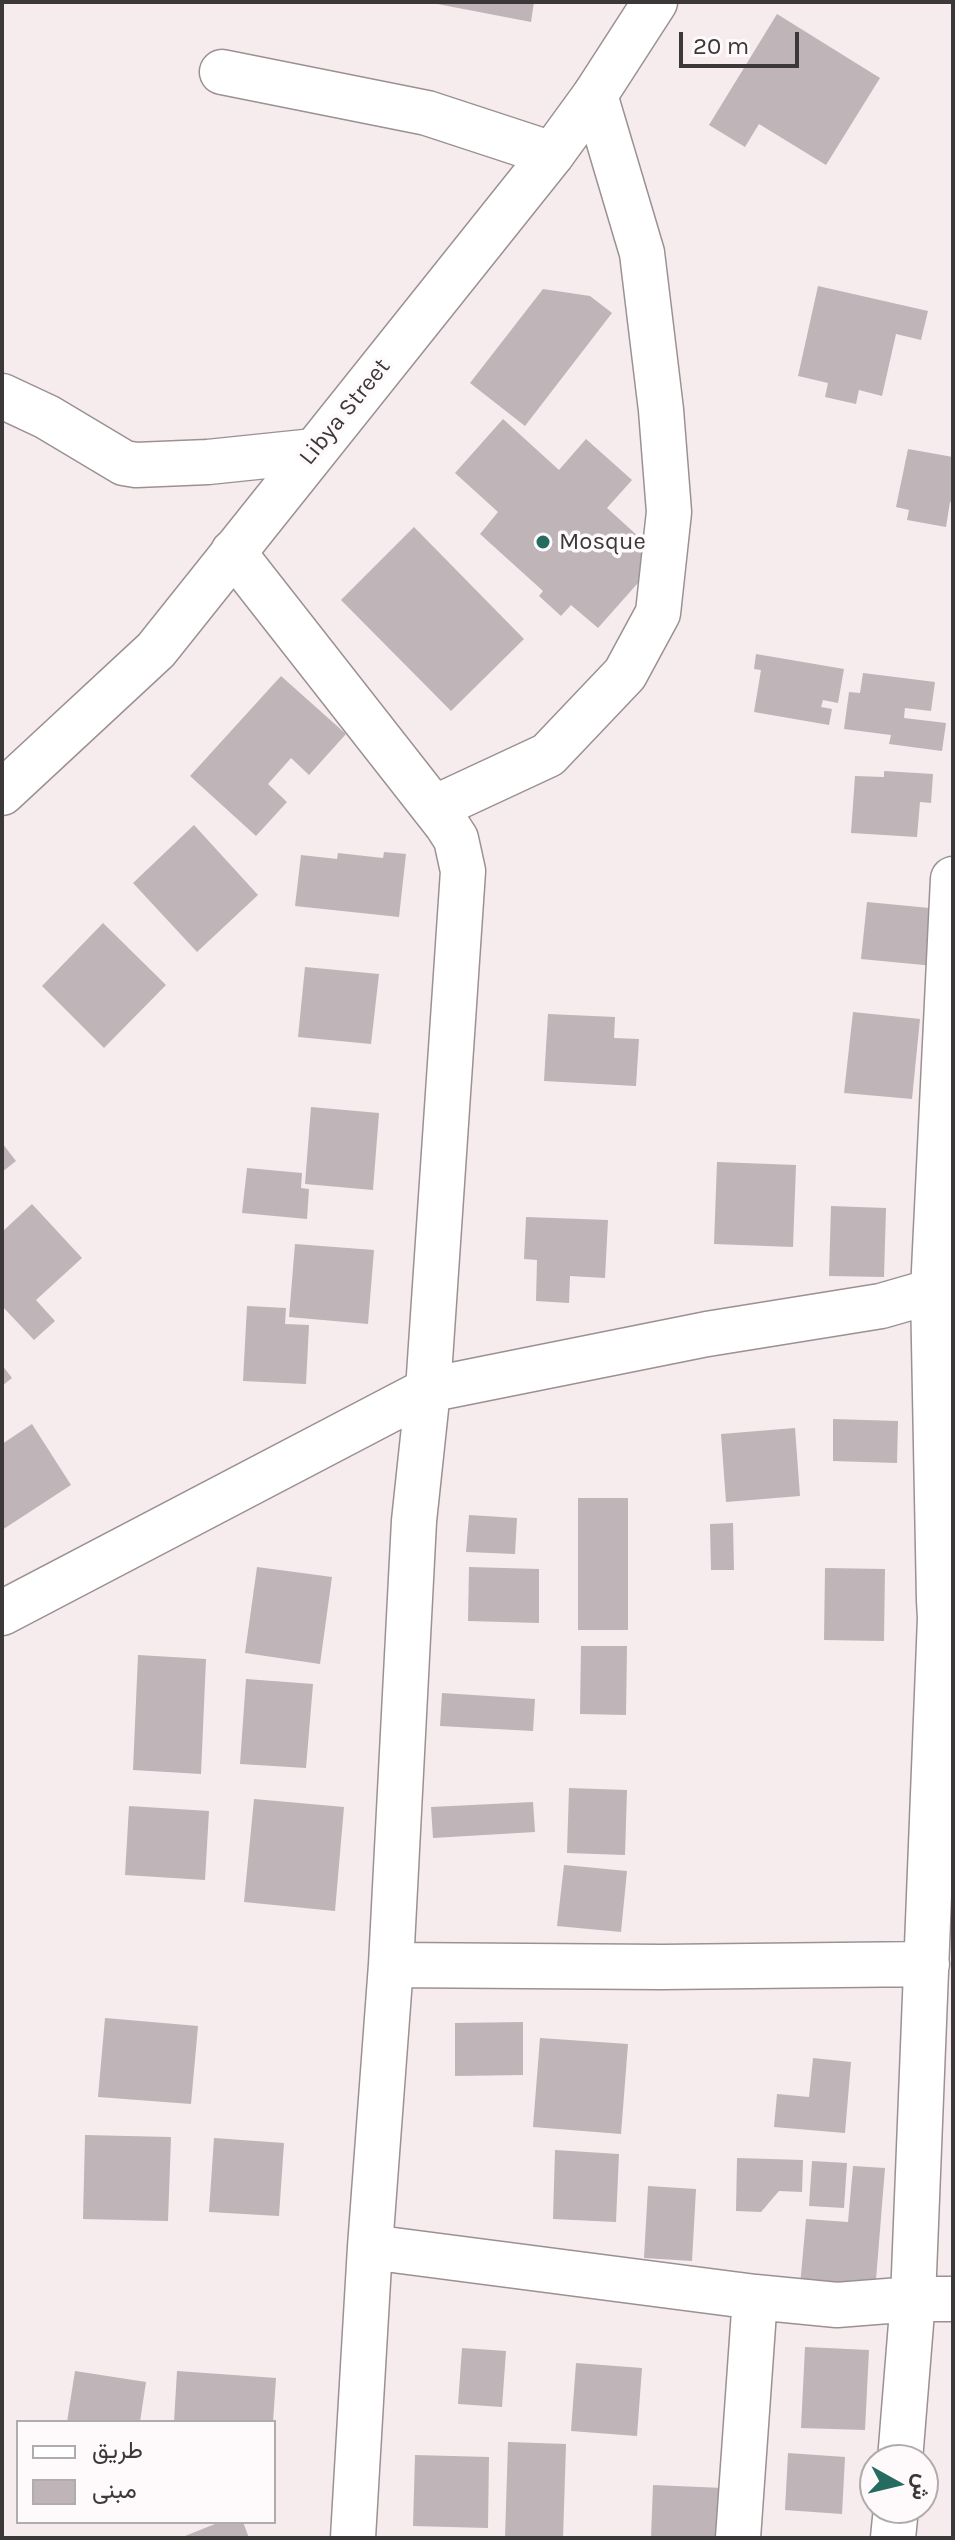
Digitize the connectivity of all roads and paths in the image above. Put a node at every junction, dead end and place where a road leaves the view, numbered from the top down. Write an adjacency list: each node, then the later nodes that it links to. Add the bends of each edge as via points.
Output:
1 (655, 2): 3 (street, Libya Street)
2 (222, 72): 4 (street, via 427,113)
3 (595, 95): 4 (street, Libya Street); 9 (street, via 642,253 669,512 658,613 625,674 548,755)
4 (552, 154): 6 (street, Libya Street)
5 (2, 396): 6 (street, via 124,463 208,462)
6 (314, 451): 7 (street, Libya Street)
7 (233, 552): 8 (street, Libya Street, via 156,650); 9 (street)
8 (2, 793)
9 (434, 808): 12 (street, via 456,839 463,871)
10 (953, 879): 11 (street)
11 (943, 1286): 12 (street, via 881,1306 707,1334); 14 (street)
12 (428, 1390): 13 (street); 16 (street, via 414,1521)
13 (8, 1599)
14 (946, 1618): 15 (street)
15 (927, 1964): 16 (street); 19 (street)
16 (391, 1965): 17 (street)
17 (370, 2247): 18 (street); 21 (street)
18 (755, 2297): 19 (street, via 837,2305); 22 (street)
19 (933, 2299): 20 (street)
20 (903, 2444)
21 (353, 2538)
22 (738, 2538)

